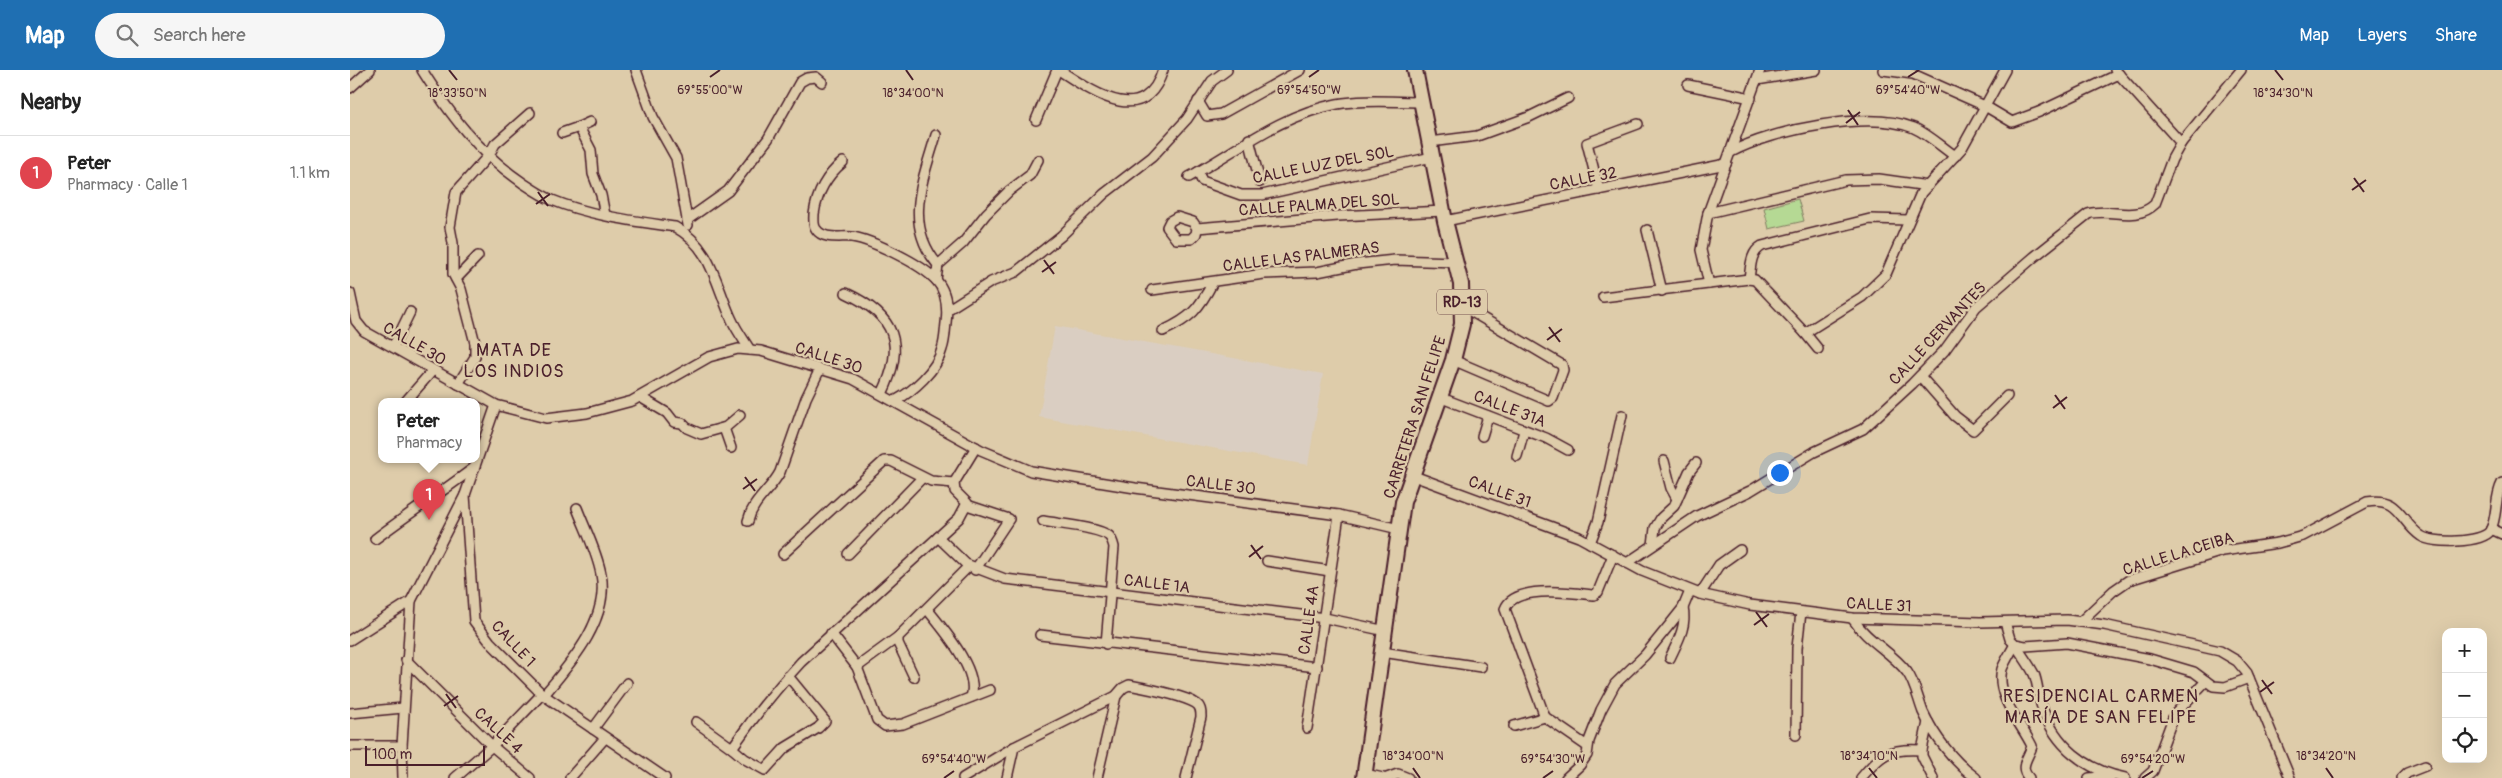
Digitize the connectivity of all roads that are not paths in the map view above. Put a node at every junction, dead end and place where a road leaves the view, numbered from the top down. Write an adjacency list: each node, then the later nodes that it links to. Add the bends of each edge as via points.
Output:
1 (370, 70): 18 (street)
2 (422, 70): 35 (street, via 464,131)
3 (636, 70): 49 (street, via 653,117 676,158)
4 (1058, 70): 5 (street, via 1112,101 1124,103 1141,100 1157,87); 25 (street)
5 (1163, 70)
6 (1227, 70): 21 (street, via 1212,81)
7 (1300, 70): 21 (street, via 1222,114 1208,116)
8 (1415, 70): 22 (main road, CARRETERA SAN FELIPE / RD-13)
9 (1760, 70): 15 (street)
10 (1815, 70): 15 (street)
11 (1883, 70): 23 (street, via 1913,74)
12 (2005, 70): 23 (street)
13 (2241, 70): 33 (street, CALLE CERVANTES)
14 (2117, 72): 23 (street, via 2018,121 2012,122); 33 (street)
15 (1757, 80): 20 (street)
16 (822, 82): 49 (street, via 816,77 800,82 768,139 728,191)
17 (1688, 85): 20 (street)
18 (350, 88)
19 (1568, 98): 32 (street, via 1529,117 1477,136)
20 (1751, 98): 34 (street)
21 (1198, 101): 68 (street, via 1180,128 1061,236 1016,272 991,282)
22 (1421, 102): 31 (street, via 1338,104 1277,124); 32 (main road, CARRETERA SAN FELIPE / RD-13)
23 (1985, 106): 36 (street)
24 (530, 113): 35 (street, via 495,144)
25 (1036, 120)
26 (590, 122): 28 (street)
27 (1638, 124): 45 (street, via 1587,143)
28 (579, 127): 29 (street); 47 (street, via 591,150 593,174)
29 (562, 133)
30 (936, 134): 56 (street, via 918,197 918,214 928,253)
31 (1249, 140): 41 (street); 43 (street)
32 (1430, 142): 37 (main road, CARRETERA SAN FELIPE / RD-13)
33 (2181, 142): 78 (street, CALLE CERVANTES, via 2155,204 2138,214 2096,211 2088,214 1976,308)
34 (1731, 152): 36 (street, via 1748,142 1820,124 1867,120 1913,128); 40 (street)
35 (489, 156): 47 (street, via 551,200); 57 (street, via 456,192 450,227)
36 (1955, 156): 44 (street)
37 (1432, 157): 41 (street, CALLE LUZ DEL SOL, via 1262,194 1241,195 1202,181); 48 (main road, CARRETERA SAN FELIPE / RD-13)
38 (1038, 160): 56 (street, via 1030,175 1009,191 963,243)
39 (843, 162): 59 (street, via 827,177 820,191 815,207 816,229 833,237 852,237 878,244)
40 (1726, 164): 45 (street, CALLE 32); 46 (street)
41 (1198, 172): 42 (street)
42 (1189, 177)
43 (1260, 182)
44 (1928, 186): 46 (street, via 1880,179 1846,180); 50 (street, via 1921,192)
45 (1599, 190): 48 (street, CALLE 32)
46 (1708, 213): 61 (street, via 1701,250)
47 (605, 215): 53 (street, via 676,227)
48 (1444, 216): 51 (street, CALLE PALMA DEL SOL, via 1338,216); 55 (main road, CARRETERA SAN FELIPE / RD-13)
49 (687, 220): 53 (street)
50 (1908, 220): 58 (street, via 1870,219 1762,246 1752,256); 71 (street, via 1886,274 1862,296)
51 (1197, 228)
52 (1646, 230): 63 (street)
53 (689, 235): 74 (street, via 709,263 733,322)
54 (478, 256): 57 (street)
55 (1455, 262): 60 (street, CALLE LAS PALMERAS, via 1395,260 1317,272 1264,274); 67 (main road, CARRETERA SAN FELIPE / RD-13)
56 (938, 265): 59 (street)
57 (456, 279): 79 (street, via 475,343 475,357)
58 (1749, 279): 61 (street); 71 (street, via 1755,280)
59 (936, 280): 68 (street)
60 (1213, 282): 62 (street, CALLE LAS PALMERAS); 70 (street, via 1190,318)
61 (1708, 284): 63 (street)
62 (1152, 290)
63 (1662, 291): 66 (street)
64 (350, 293): 72 (street, CALLE 30, via 359,326)
65 (846, 293): 80 (street, via 871,306 893,333 896,348 894,366)
66 (1603, 297)
67 (1462, 306): 75 (main road, CARRETERA SAN FELIPE / RD-13, via 1462,324); 75 (street, via 1562,364 1563,370 1549,402)
68 (948, 310): 85 (street, via 942,350 925,377 910,393)
69 (410, 312): 72 (street)
70 (1163, 332)
71 (1806, 333): 73 (street)
72 (392, 347): 77 (street, CALLE 30)
73 (1818, 349)
74 (750, 350): 76 (street, CALLE 30); 82 (street, CALLE 30, via 738,349 710,357)
75 (1452, 360): 83 (main road, CARRETERA SAN FELIPE / RD-13)
76 (820, 369): 80 (street, CALLE 30, via 853,379); 111 (street, via 806,398 780,472 756,501)
77 (433, 370): 79 (street, CALLE 30); 84 (street)
78 (1920, 376): 81 (street, via 1955,416 1973,430); 119 (street, CALLE CERVANTES, via 1863,429 1697,516)
79 (458, 384): 86 (street, CALLE 30)
80 (882, 394): 85 (street, CALLE 30)
81 (2007, 396)
82 (640, 397): 86 (street, CALLE 30, via 587,413 546,418); 90 (street, via 667,413 674,422 701,434)
83 (1439, 397): 89 (street, CALLE 31A); 102 (main road, CARRETERA SAN FELIPE / RD-13)
84 (409, 398)
85 (895, 401): 93 (street, CALLE 30)
86 (496, 406): 96 (street, CALLE 1)
87 (740, 415): 90 (street)
88 (1622, 415): 118 (street, via 1608,483)
89 (1488, 416): 91 (street, CALLE 31A); 92 (street)
90 (724, 428): 94 (street)
91 (1524, 430): 95 (street, CALLE 31A); 97 (street)
92 (1482, 436)
93 (976, 447): 104 (street); 110 (street, CALLE 30, via 1012,465 1055,476)
94 (731, 448)
95 (1568, 450)
96 (480, 452)
97 (1517, 456)
98 (1664, 461): 107 (street)
99 (476, 463): 101 (street, CALLE 1)
100 (1696, 463): 107 (street)
101 (475, 467): 106 (street, CALLE 1); 117 (street)
102 (1411, 475): 113 (main road, CARRETERA SAN FELIPE / RD-13); 118 (street, CALLE 31)
103 (922, 478): 104 (street, via 942,484); 121 (street, via 891,461 884,461); 122 (street)
104 (954, 483): 108 (street, via 955,491)
105 (2502, 483): 114 (street, via 2497,492)
106 (465, 495): 131 (street); 158 (street, CALLE 1, via 473,618 490,642)
107 (1677, 498): 119 (street, via 1655,528)
108 (967, 504): 116 (street, via 959,518); 126 (street, via 1009,519)
109 (578, 508): 158 (street, via 600,571 601,604 577,654)
110 (1339, 515): 113 (street, CALLE 30); 127 (street, CALLE 4A)
111 (748, 521)
112 (1043, 521): 129 (street, via 1108,535 1114,547)
113 (1399, 529): 139 (main road, CARRETERA SAN FELIPE / RD-13)
114 (2491, 529): 115 (street); 138 (street, CALLE LA CEIBA, via 2486,536 2476,539 2430,540 2421,536 2390,504 2377,500 2366,502 2303,536 2223,551 2129,580)
115 (2502, 534)
116 (938, 537): 126 (street, CALLE 1A); 140 (street)
117 (375, 539)
118 (1590, 543): 123 (street, CALLE 31)
119 (1653, 545): 125 (street, CALLE CERVANTES)
120 (1740, 550): 130 (street, via 1719,565)
121 (783, 554)
122 (848, 554)
123 (1613, 555): 125 (street, CALLE 31); 163 (street, via 1594,595 1545,591 1523,596 1506,606)
124 (1267, 561): 127 (street)
125 (1627, 563): 128 (street, CALLE 31)
126 (972, 568): 129 (street, CALLE 1A, via 1005,579); 133 (street)
127 (1330, 571): 135 (street, CALLE 4A)
128 (1690, 591): 130 (street, CALLE 31); 132 (street)
129 (1110, 592): 135 (street, CALLE 1A); 144 (street)
130 (1700, 594): 134 (street, CALLE 31)
131 (411, 601): 143 (street); 148 (street)
132 (1683, 608): 147 (street, via 1686,618 1683,630); 174 (street, via 1645,655 1615,684)
133 (927, 609): 142 (street); 160 (street, via 955,646 968,670 973,683)
134 (1801, 612): 136 (street, CALLE 31); 169 (street, via 1796,648)
135 (1325, 618): 139 (street, CALLE 1A); 149 (street, CALLE 4A)
136 (1852, 618): 137 (street, CALLE 31); 165 (street, via 1863,634 1896,659 1909,674)
137 (2005, 622): 138 (street, CALLE 31); 145 (street)
138 (2080, 622): 154 (street, CALLE 31, via 2220,651 2237,661)
139 (1386, 631): 146 (main road, CARRETERA SAN FELIPE / RD-13)
140 (831, 633): 151 (street); 152 (street)
141 (1040, 635): 144 (street)
142 (898, 637): 151 (street); 153 (street)
143 (350, 640)
144 (1106, 644): 149 (street)
145 (2015, 644): 155 (street, via 2066,643 2182,668); 181 (street, via 2035,676 2043,710 2057,736 2089,767); 198 (street, via 2002,668 2001,679 2012,713 2032,746 2024,765)
146 (1382, 652): 150 (street); 180 (main road, CARRETERA SAN FELIPE / RD-13)
147 (1670, 658)
148 (406, 660): 161 (street); 173 (street, CALLE 4)
149 (1317, 666): 167 (street, CALLE 4A)
150 (1481, 666)
151 (857, 667): 160 (street, via 877,720 885,726 903,724)
152 (788, 676): 176 (street); 176 (street, via 825,722 789,745 767,770 745,760)
153 (914, 677)
154 (2249, 678): 155 (street, via 2226,687 2213,686); 202 (street, CALLE 31)
155 (2206, 681): 201 (street, via 2174,715 2153,771)
156 (627, 683): 168 (street)
157 (990, 690): 160 (street)
158 (543, 694): 168 (street, CALLE 1); 173 (street)
159 (1116, 696): 175 (street); 189 (street); 190 (street, via 1129,685 1195,703 1201,710)
160 (971, 697)
161 (404, 708): 162 (street); 172 (street)
162 (350, 713)
163 (1545, 717): 166 (street); 174 (street)
164 (696, 722): 176 (street)
165 (1928, 722): 177 (street); 197 (street, via 1943,744)
166 (1514, 726)
167 (1307, 728)
168 (593, 729): 170 (street, CALLE 1)
169 (1796, 735)
170 (605, 738): 185 (street); 186 (street, CALLE 1)
171 (350, 746): 172 (street)
172 (402, 746): 182 (street)
173 (492, 746): 183 (street); 184 (street, CALLE 4)
174 (1587, 746): 194 (street, via 1587,755)
175 (1014, 747): 179 (street); 188 (street)
176 (732, 748)
177 (1922, 750): 195 (street, via 1899,749 1877,759); 196 (street)
178 (2425, 766): 203 (street)
179 (973, 775): 187 (street)
180 (1365, 776): 191 (street)
181 (2114, 776): 199 (street); 200 (street)
182 (403, 778)
183 (457, 778)
184 (530, 778)
185 (570, 778)
186 (665, 778)
187 (963, 778)
188 (1007, 778)
189 (1097, 778)
190 (1186, 778)
191 (1383, 778)
192 (1387, 778): 193 (street, via 1398,774)
193 (1408, 778)
194 (1566, 778)
195 (1861, 778)
196 (1933, 778)
197 (1976, 778)
198 (2028, 778)
199 (2089, 778)
200 (2125, 778)
201 (2145, 778)
202 (2290, 778)
203 (2402, 778)

